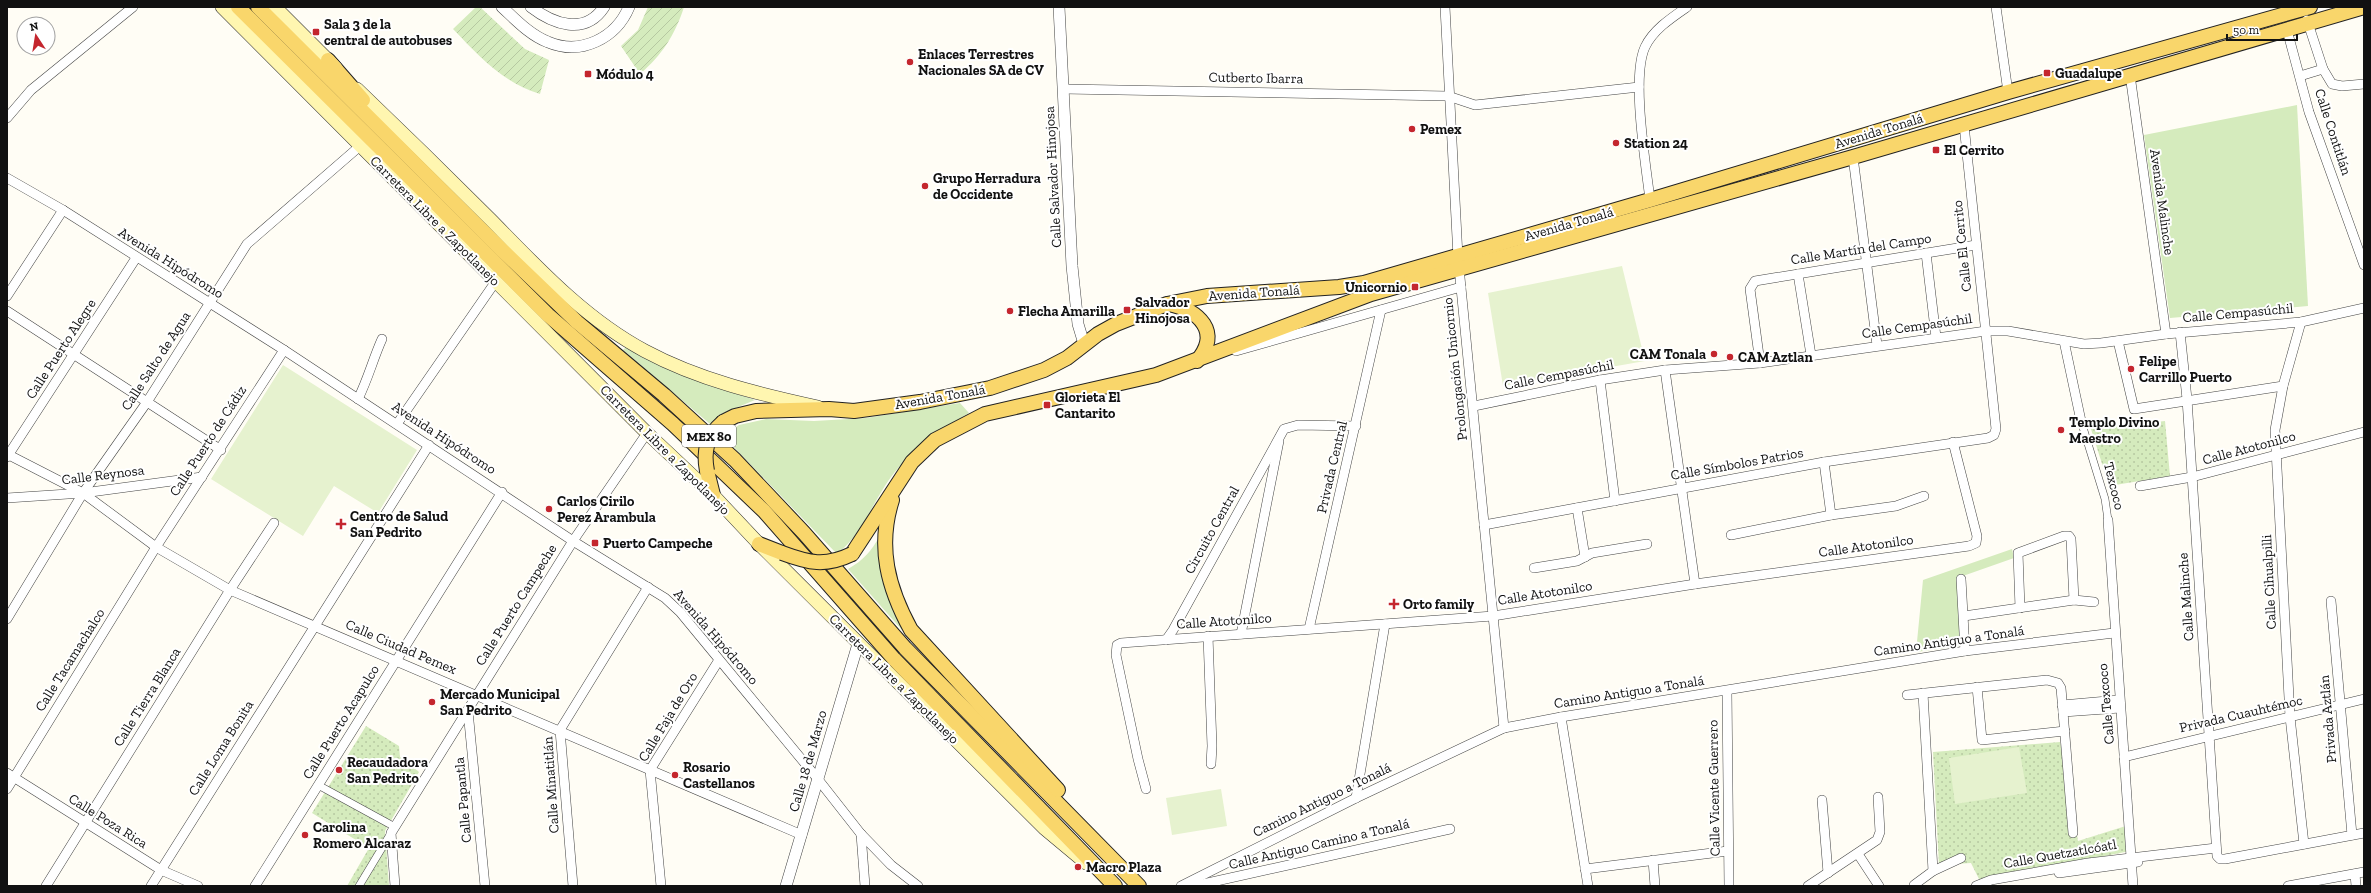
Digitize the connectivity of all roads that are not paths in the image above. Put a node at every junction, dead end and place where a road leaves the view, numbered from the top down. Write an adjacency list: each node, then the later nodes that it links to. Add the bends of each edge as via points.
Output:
1 (133, 7): 27 (street, via 31,90)
2 (222, 7): 29 (main road, Carretera Libre a Zapotlanejo)
3 (238, 7): 191 (main road, Carretera Libre a Zapotlanejo / MEX 80, via 548,315 673,424 764,511 894,659)
4 (258, 7): 31 (main road, Carretera Libre a Zapotlanejo / MEX 80)
5 (275, 7): 18 (main road)
6 (502, 7): 9 (street, via 540,38 568,47 588,45 606,37 620,23)
7 (531, 7): 8 (street, via 552,21 567,25 590,20)
8 (604, 7)
9 (629, 7)
10 (1059, 7): 24 (street, Calle Salvador Hinojosa)
11 (1445, 7): 26 (street, Prolongación Unicornio)
12 (1686, 7): 23 (street, via 1654,32 1644,48 1639,71)
13 (1996, 7): 25 (street)
14 (2309, 7): 16 (street); 25 (main road, Avenida Tonalá)
15 (2364, 7): 16 (main road, Avenida Tonalá)
16 (2306, 24): 17 (main road, Avenida Tonalá); 19 (street)
17 (2287, 30): 20 (main road, Avenida Tonalá); 21 (street, Calle Contitlán)
18 (328, 60): 31 (main road); 72 (main road, via 546,275 598,321 645,351 718,381)
19 (2323, 69): 21 (street); 22 (street, via 2332,84)
20 (2130, 75): 28 (main road, Avenida Tonalá); 53 (street, Avenida Malinche)
21 (2300, 76): 40 (street, Calle Contitlán, via 2309,112)
22 (2364, 84)
23 (1639, 87): 26 (street, Cutberto Ibarra, via 1475,105); 33 (street)
24 (1064, 89): 26 (street, Cutberto Ibarra); 58 (street, Calle Salvador Hinojosa, via 1072,266 1078,324)
25 (2008, 92): 33 (main road, Avenida Tonalá)
26 (1448, 96): 38 (street, Prolongación Unicornio)
27 (7, 118)
28 (1964, 125): 30 (main road, Avenida Tonalá); 35 (street, Calle El Cerrito)
29 (360, 146): 42 (main road, Carretera Libre a Zapotlanejo); 45 (street, Calle Salto de Agua, via 247,244)
30 (1853, 157): 38 (main road, Avenida Tonalá); 39 (street)
31 (418, 167): 192 (main road, Carretera Libre a Zapotlanejo / MEX 80, via 577,322 664,395 735,460 804,533 905,648)
32 (7, 178): 34 (street, Avenida Hipódromo)
33 (1650, 200): 38 (main road, Avenida Tonalá)
34 (63, 210): 37 (street, Avenida Hipódromo); 44 (street)
35 (1976, 245): 36 (street, Calle Martín del Campo); 51 (street, Calle El Cerrito)
36 (1926, 253): 39 (street, Calle Martín del Campo); 54 (street)
37 (136, 258): 45 (street, Avenida Hipódromo); 61 (street, Calle Puerto Alegre)
38 (1459, 263): 43 (street, Prolongación Unicornio); 46 (main road, Avenida Tonalá, via 1353,285 1207,296); 63 (main road, Avenida Tonalá)
39 (1866, 264): 41 (street, Calle Martín del Campo); 59 (street)
40 (2364, 265)
41 (1798, 274): 62 (street); 64 (street, Calle Martín del Campo, via 1752,283 1750,289)
42 (496, 281): 74 (street); 77 (main road, Carretera Libre a Zapotlanejo)
43 (1461, 287): 49 (street); 71 (street, Prolongación Unicornio)
44 (7, 296)
45 (209, 304): 60 (street, Avenida Hipódromo); 70 (street, Calle Salto de Agua)
46 (1167, 304): 58 (main road, Avenida Tonalá, via 1116,324); 63 (main road, via 1192,312 1205,326 1208,334)
47 (2364, 308): 50 (street, Calle Cempasúchil)
48 (7, 310): 61 (street)
49 (1381, 310): 63 (street); 75 (street, Privada Central)
50 (2301, 322): 52 (street, Calle Cempasúchil); 67 (street, Calle Cihualpilli)
51 (1986, 331): 54 (street, Calle Cempasúchil); 56 (street, Calle Cempasúchil, via 2008,331); 79 (street, Calle El Cerrito, via 1996,429)
52 (2180, 332): 53 (street, Calle Cempasúchil); 69 (street, Calle Malinche)
53 (2166, 334): 57 (street, Calle Cempasúchil)
54 (1936, 337): 59 (street, Calle Cempasúchil)
55 (382, 339): 68 (street)
56 (2064, 341): 57 (street, Calle Cempasúchil, via 2084,344); 73 (street, Texcoco)
57 (2118, 341): 69 (street, via 2134,409)
58 (1084, 344): 72 (main road, Avenida Tonalá, via 1067,358 1044,370 990,388 920,402 854,411)
59 (1877, 345): 62 (street, Calle Cempasúchil)
60 (284, 350): 68 (street, Avenida Hipódromo); 82 (street, Calle Puerto de Cádiz)
61 (74, 354): 70 (street); 83 (street, Calle Puerto Alegre)
62 (1811, 355): 64 (street, Calle Cempasúchil)
63 (1203, 359): 88 (main road, Avenida Tonalá, via 1156,375 985,414 935,440 912,462)
64 (1760, 363): 65 (street, Calle Cempasúchil)
65 (1665, 370): 66 (street, Calle Cempasúchil); 90 (street)
66 (1600, 380): 71 (street, Calle Cempasúchil); 96 (street)
67 (2283, 386): 69 (street); 84 (street, Calle Cihualpilli, via 2275,423)
68 (358, 399): 74 (street, Avenida Hipódromo)
69 (2187, 399): 87 (street, Calle Malinche)
70 (147, 402): 82 (street); 92 (street, Calle Salto de Agua)
71 (1474, 406): 101 (street, Prolongación Unicornio)
72 (829, 409): 93 (main road, Avenida Tonalá, bridge, via 756,411 723,422 706,445 707,472)
73 (2081, 421): 99 (street, Texcoco, via 2105,499)
74 (398, 424): 81 (street, Avenida Hipódromo)
75 (1356, 426): 78 (street, via 1293,425); 122 (street, Privada Central)
76 (2364, 432): 84 (street, Calle Atotonilco)
77 (647, 433): 93 (main road, Carretera Libre a Zapotlanejo); 103 (street, Calle Puerto Campeche)
78 (1281, 433): 124 (street); 126 (street, Circuito Central)
79 (1994, 435): 80 (street, Calle Símbolos Patrios)
80 (1953, 442): 85 (street, Calle Símbolos Patrios); 110 (street, Calle Atotonilco, via 1977,536 1976,543)
81 (429, 445): 91 (street, Avenida Hipódromo); 121 (street, Calle Loma Bonita)
82 (221, 450): 86 (street, Calle Puerto de Cádiz)
83 (7, 455): 92 (street, Calle Ciudad Pemex)
84 (2276, 456): 87 (street, Calle Atotonilco); 142 (street, Calle Cihualpilli)
85 (1824, 462): 90 (street, Calle Símbolos Patrios); 98 (street)
86 (202, 477): 92 (street, Calle Reynosa); 106 (street, Calle Puerto de Cádiz)
87 (2192, 478): 89 (street, Calle Atotonilco); 146 (street, Calle Malinche)
88 (896, 486): 104 (main road, bridge, via 852,554 836,562 818,563); 192 (main road, via 887,525 887,574 896,603 911,630 1131,868)
89 (2140, 486)
90 (1680, 488): 96 (street, Calle Símbolos Patrios); 110 (street)
91 (502, 492): 103 (street, Avenida Hipódromo); 129 (street, Calle Puerto Acapulco)
92 (83, 493): 95 (street, Calle Reynosa); 106 (street, Calle Ciudad Pemex); 119 (street, Calle Salto de Agua)
93 (713, 495): 104 (main road, Carretera Libre a Zapotlanejo)
94 (1924, 496): 98 (street, via 1896,506)
95 (7, 498)
96 (1615, 501): 97 (street, Calle Símbolos Patrios)
97 (1577, 508): 101 (street, Calle Símbolos Patrios); 107 (street)
98 (1831, 515): 102 (street)
99 (2108, 520): 123 (street, Calle Texcoco)
100 (274, 523): 112 (street, Calle Tierra Blanca)
101 (1484, 525): 117 (street, Prolongación Unicornio)
102 (1731, 535)
103 (573, 541): 111 (street, Avenida Hipódromo); 133 (street, Calle Puerto Campeche)
104 (758, 544): 127 (main road, Carretera Libre a Zapotlanejo)
105 (1647, 544): 107 (street, via 1592,553)
106 (156, 547): 112 (street, Calle Ciudad Pemex); 150 (street, Calle Tacamachalco)
107 (1585, 557): 108 (street, via 1577,561)
108 (1534, 568)
109 (1960, 579): 118 (street)
110 (1695, 584): 117 (street, Calle Atotonilco)
111 (648, 587): 130 (street, Avenida Hipódromo, via 680,612); 144 (street, Calle Minatitlán)
112 (230, 590): 121 (street, Calle Ciudad Pemex); 158 (street, Calle Tierra Blanca)
113 (2074, 600): 115 (street); 116 (street); 116 (street, via 2070,539 2069,536 2064,536 2018,552)
114 (2331, 601): 138 (street, Privada Aztlán)
115 (2094, 602)
116 (2020, 608): 118 (street)
117 (1493, 616): 120 (street, Calle Atotonilco); 143 (street, Prolongación Unicornio)
118 (1964, 616): 128 (street)
119 (7, 619)
120 (1385, 624): 122 (street, Calle Atotonilco); 156 (street)
121 (315, 626): 129 (street, Calle Ciudad Pemex); 174 (street, Calle Loma Bonita)
122 (1309, 630): 124 (street, Calle Atotonilco)
123 (2114, 633): 128 (street, Camino Antiguo a Tonalá); 137 (street, Calle Texcoco)
124 (1241, 634): 125 (street, Calle Atotonilco)
125 (1208, 636): 126 (street, Calle Atotonilco); 148 (street)
126 (1166, 640): 154 (street, Calle Atotonilco, via 1126,642 1117,645 1116,655)
127 (858, 644): 151 (street, Calle 18 de Marzo); 191 (main road, Carretera Libre a Zapotlanejo, via 1044,828)
128 (1965, 651): 132 (street, Camino Antiguo a Tonalá)
129 (396, 660): 133 (street, Calle Ciudad Pemex); 152 (street, Calle Puerto Acapulco)
130 (719, 660): 149 (street, Calle Faja de Oro); 151 (street, Avenida Hipódromo)
131 (1977, 688): 134 (street); 139 (street, via 2054,681 2060,688); 145 (street, via 1982,740)
132 (1727, 690): 141 (street, Camino Antiguo a Tonalá); 168 (street, Calle Vicente Guerrero)
133 (476, 694): 140 (street, Calle Puerto Campeche); 144 (street, Calle Ciudad Pemex)
134 (1923, 694): 135 (street); 175 (street)
135 (1907, 695)
136 (2364, 700): 138 (street, Privada Cuauhtémoc)
137 (2120, 704): 139 (street); 147 (street, Calle Texcoco)
138 (2340, 705): 142 (street, Privada Cuauhtémoc); 165 (street, Privada Aztlán)
139 (2063, 709): 145 (street)
140 (468, 711): 160 (street, Calle Puerto Campeche); 185 (street, Calle Papantla)
141 (1560, 717): 143 (street, Camino Antiguo a Tonalá); 173 (street)
142 (2290, 717): 146 (street, Privada Cuauhtémoc); 166 (street, Calle Cihualpilli)
143 (1504, 728): 156 (street, Camino Antiguo a Tonalá)
144 (560, 730): 149 (street, Calle Ciudad Pemex); 186 (street, Calle Minatitlán)
145 (2065, 731): 161 (street)
146 (2209, 736): 147 (street, Privada Cuauhtémoc); 167 (street, Calle Malinche)
147 (2124, 757): 172 (street, Calle Texcoco)
148 (1211, 764)
149 (650, 770): 164 (street, Calle Ciudad Pemex); 187 (street, Calle Faja de Oro)
150 (10, 776): 153 (street, Calle Tacamachalco); 158 (street, Calle Poza Rica)
151 (817, 778): 163 (street, Avenida Hipódromo); 164 (street, Calle 18 de Marzo)
152 (318, 785): 160 (street); 182 (street, Calle Puerto Acapulco)
153 (7, 789)
154 (1146, 789)
155 (1878, 797): 169 (street, via 1880,836)
156 (1356, 798): 193 (street, Camino Antiguo a Tonalá)
157 (1822, 800): 176 (street)
158 (85, 823): 174 (street, Calle Poza Rica); 179 (street, Calle Tierra Blanca)
159 (1450, 828): 194 (street, Calle Antiguo Camino a Tonalá)
160 (393, 830): 183 (street); 184 (street)
161 (2073, 833)
162 (2364, 833): 165 (street)
163 (860, 834): 189 (street); 190 (street, Avenida Hipódromo)
164 (802, 835): 188 (street, Calle 18 de Marzo)
165 (2352, 835): 166 (street)
166 (2304, 844): 167 (street, Calle Malinche, via 2220,859)
167 (2216, 848): 172 (street, Calle Quetzatlcóatl)
168 (1728, 851): 171 (street); 197 (street, Calle Vicente Guerrero)
169 (1856, 855): 176 (street); 199 (street); 200 (street)
170 (1961, 858): 175 (street)
171 (1653, 860): 173 (street); 196 (street)
172 (2132, 860): 201 (street, Calle Quetzatlcóatl, via 1991,880); 202 (street, Calle Quetzatlcóatl); 203 (street, Calle Texcoco)
173 (1585, 868): 195 (street)
174 (160, 870): 180 (street, Calle Loma Bonita); 181 (street, Calle Poza Rica)
175 (1933, 871): 178 (street)
176 (1828, 873): 198 (street)
177 (2359, 873): 204 (street); 205 (street)
178 (1914, 885)
179 (46, 886)
180 (151, 886)
181 (198, 886)
182 (255, 886)
183 (359, 886)
184 (395, 886)
185 (485, 886)
186 (573, 886)
187 (661, 886)
188 (786, 886)
189 (865, 886)
190 (918, 886)
191 (1114, 886)
192 (1141, 886)
193 (1181, 886)
194 (1194, 886)
195 (1588, 886)
196 (1655, 886)
197 (1729, 886)
198 (1808, 886)
199 (1872, 886)
200 (1879, 886)
201 (1976, 886)
202 (1989, 886)
203 (2133, 886)
204 (2288, 886)
205 (2356, 886)

